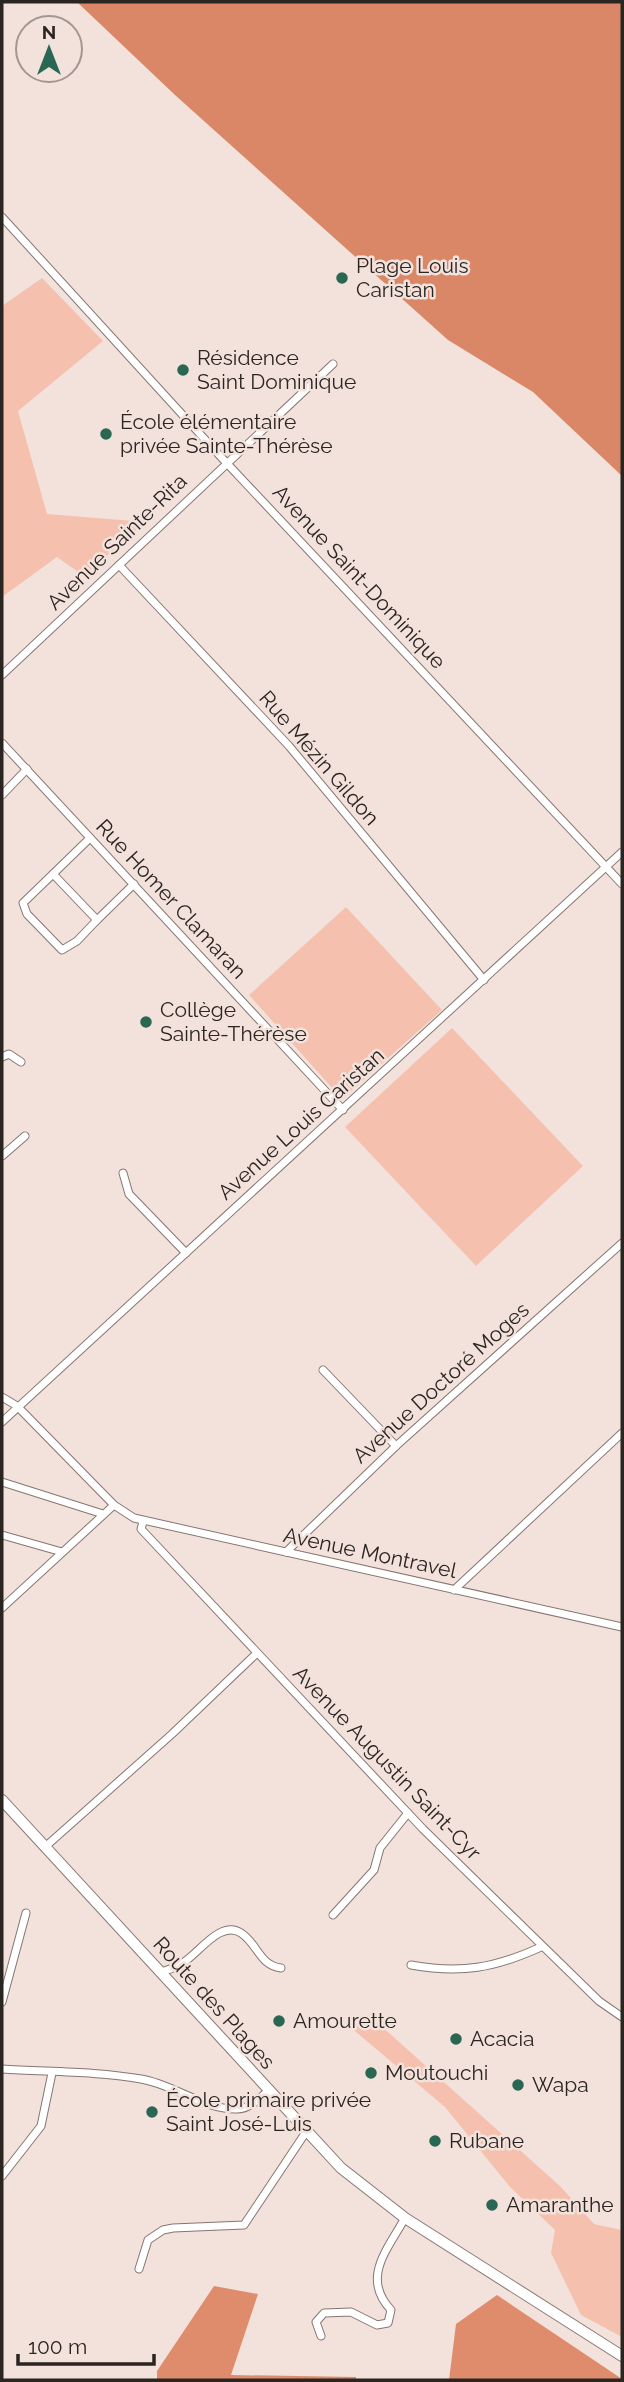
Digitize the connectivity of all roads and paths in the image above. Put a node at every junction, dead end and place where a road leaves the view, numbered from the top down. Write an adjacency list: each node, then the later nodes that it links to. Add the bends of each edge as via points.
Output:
1 (2, 217): 3 (street, Avenue Saint-Dominique)
2 (333, 364): 3 (street, Avenue Sainte-Rita)
3 (226, 462): 4 (street, Avenue Sainte-Rita); 11 (street, Avenue Saint-Dominique)
4 (119, 565): 5 (street, Avenue Sainte-Rita); 16 (street, Rue Mézin Gildon, via 289,746)
5 (2, 675)
6 (2, 743): 7 (street, Rue Homer Clamaran)
7 (27, 769): 8 (street); 9 (street, Rue Homer Clamaran)
8 (2, 795)
9 (90, 838): 12 (street); 13 (street, Rue Homer Clamaran)
10 (622, 852): 11 (street, Avenue Louis Caristan)
11 (606, 867): 14 (street, Avenue Saint-Dominique); 16 (street, Avenue Louis Caristan)
12 (53, 874): 15 (street); 15 (street, via 23,903 27,914 62,950)
13 (134, 884): 15 (street); 19 (street, Rue Homer Clamaran)
14 (622, 884)
15 (97, 920)
16 (484, 980): 19 (street, Avenue Louis Caristan)
17 (2, 1057): 18 (street, via 9,1054)
18 (21, 1062)
19 (343, 1110): 24 (street, Avenue Louis Caristan)
20 (25, 1136): 21 (street)
21 (2, 1156)
22 (123, 1173): 24 (street, via 129,1194)
23 (622, 1242): 30 (street, Avenue Doctoré Moges)
24 (186, 1253): 27 (street, Avenue Louis Caristan)
25 (323, 1370): 30 (street)
26 (2, 1397): 27 (street, Avenue Montravel)
27 (17, 1406): 28 (street, Avenue Louis Caristan); 32 (street, Avenue Montravel)
28 (2, 1422)
29 (622, 1433): 38 (street)
30 (396, 1446): 37 (street, Avenue Doctoré Moges)
31 (2, 1482): 33 (street)
32 (114, 1505): 33 (street); 34 (street, Avenue Montravel)
33 (103, 1514): 36 (street)
34 (143, 1522): 37 (street, Avenue Montravel); 42 (street, Avenue Augustin Saint-Cyr, via 141,1529)
35 (2, 1535): 36 (street)
36 (62, 1552): 39 (street)
37 (286, 1552): 38 (street, Avenue Montravel)
38 (454, 1590): 41 (street, Avenue Montravel)
39 (2, 1608)
40 (622, 1618): 41 (street)
41 (618, 1626)
42 (257, 1653): 44 (street, Avenue Augustin Saint-Cyr); 45 (street)
43 (2, 1800): 45 (street, Route des Plages)
44 (408, 1813): 47 (street, via 380,1848 374,1870); 48 (street, Avenue Augustin Saint-Cyr)
45 (45, 1847): 51 (street, Route des Plages)
46 (26, 1913): 52 (street)
47 (333, 1915)
48 (541, 1947): 49 (street, via 491,1966 461,1971); 53 (street, Avenue Augustin Saint-Cyr)
49 (411, 1965)
50 (281, 1968): 51 (street, via 267,1964 237,1930 228,1930 182,1964)
51 (161, 1972): 56 (street, Route des Plages)
52 (2, 2002)
53 (622, 2017)
54 (2, 2069): 55 (street)
55 (52, 2073): 56 (street, via 139,2078 221,2109 240,2109); 58 (street, via 41,2126)
56 (268, 2091): 57 (street, Route des Plages)
57 (306, 2132): 59 (street, Route des Plages, via 341,2168); 60 (street, via 244,2225 163,2230 148,2240)
58 (2, 2176)
59 (405, 2218): 61 (street, via 377,2272 380,2300 391,2310 388,2323 373,2323 351,2312 324,2313 316,2322); 62 (street, Route des Plages)
60 (139, 2269)
61 (321, 2336)
62 (622, 2357)

